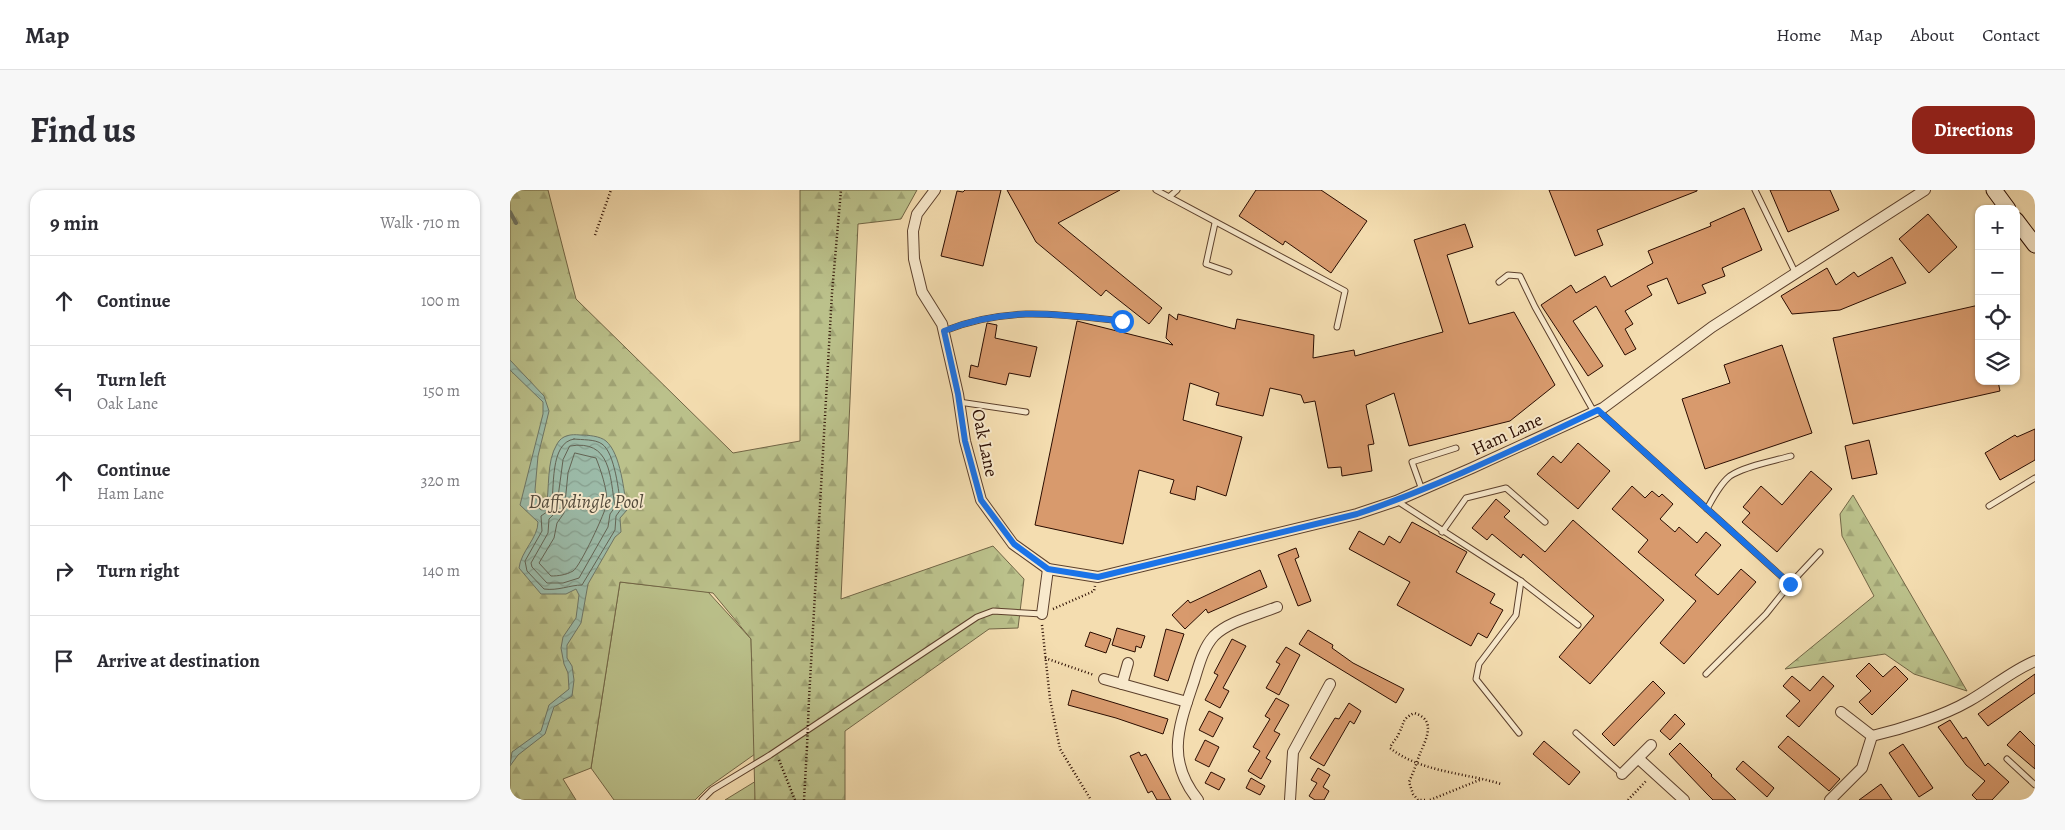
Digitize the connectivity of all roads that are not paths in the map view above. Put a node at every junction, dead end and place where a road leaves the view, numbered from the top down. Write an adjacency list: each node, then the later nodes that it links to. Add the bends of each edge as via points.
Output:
1 (934, 190): 17 (street, Oak Lane, via 917,214 913,231 914,259 922,292)
2 (1156, 190): 7 (lane)
3 (1177, 190): 7 (lane)
4 (1755, 190): 13 (lane)
5 (1925, 190): 13 (street, Ham Lane)
6 (1994, 190): 8 (main road)
7 (1169, 197): 9 (lane)
8 (2005, 205)
9 (1215, 223): 12 (lane, via 1206,264); 16 (lane, via 1345,291)
10 (2020, 225): 11 (main road)
11 (2035, 245)
12 (1229, 272)
13 (1796, 272): 19 (street, Ham Lane, via 1712,327)
14 (1499, 282): 19 (lane, via 1508,275 1520,276)
15 (1122, 321): 17 (lane, via 1060,314 995,315)
16 (1337, 328)
17 (944, 331): 18 (street, Oak Lane)
18 (959, 402): 20 (lane); 31 (street, Oak Lane, via 965,441 981,500 1014,544)
19 (1596, 411): 24 (street, Ham Lane); 27 (lane)
20 (1026, 412)
21 (1456, 448): 24 (lane, via 1412,462)
22 (1791, 456): 27 (lane, via 1730,476)
23 (2035, 478): 26 (lane)
24 (1422, 490): 25 (street, Ham Lane)
25 (1396, 501): 29 (lane); 31 (street, Ham Lane, via 1348,516 1098,577)
26 (1990, 506)
27 (1707, 508): 33 (lane)
28 (1544, 522): 29 (lane, via 1506,488 1466,498)
29 (1442, 532): 32 (lane)
30 (1820, 552): 33 (lane)
31 (1048, 569): 35 (street)
32 (1522, 581): 36 (lane); 45 (lane, via 1516,615 1479,664 1476,679)
33 (1790, 584): 39 (lane, via 1766,614)
34 (1277, 607): 43 (street, via 1226,628 1215,636 1206,646)
35 (1042, 614): 53 (lane, via 993,611 977,616 770,755 712,790)
36 (1578, 625)
37 (2035, 661): 47 (street, via 2006,675 1968,702 1901,729)
38 (1128, 663): 41 (street)
39 (1706, 674)
40 (1104, 679): 41 (street)
41 (1122, 684): 43 (street)
42 (1330, 684): 55 (street, via 1293,752)
43 (1187, 702): 54 (street, via 1177,752 1184,777)
44 (1841, 712): 47 (street)
45 (1519, 732)
46 (1576, 733): 51 (lane)
47 (1872, 736): 57 (street, via 1862,768)
48 (1651, 745): 49 (street)
49 (1639, 759): 51 (street); 56 (street)
50 (2007, 760): 52 (lane)
51 (1622, 774)
52 (2035, 785)
53 (702, 800)
54 (1198, 800)
55 (1290, 800)
56 (1684, 800)
57 (1830, 800)

